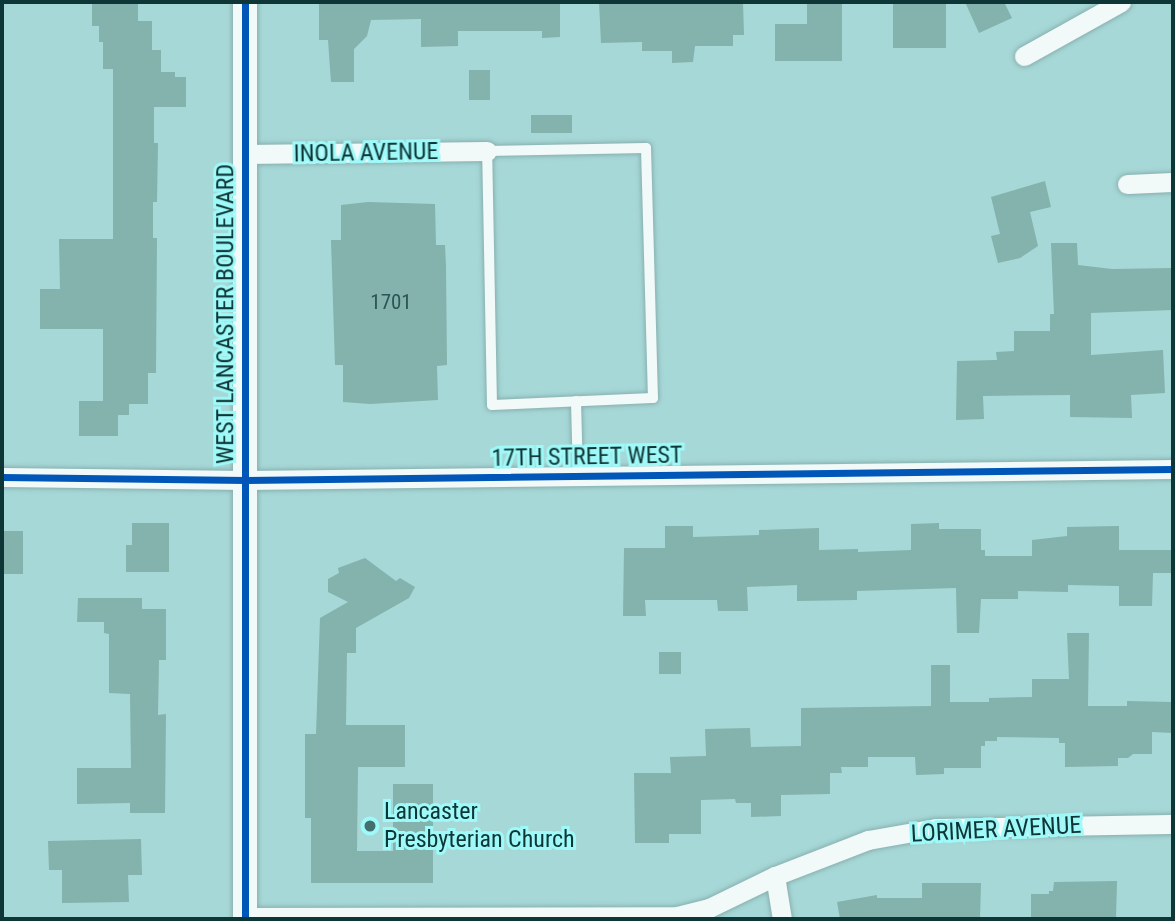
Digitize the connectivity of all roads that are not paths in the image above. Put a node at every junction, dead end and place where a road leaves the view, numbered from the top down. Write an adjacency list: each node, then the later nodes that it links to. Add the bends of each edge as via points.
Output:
1 (245, 2): 5 (street, WEST LANCASTER BOULEVARD)
2 (1121, 2): 3 (street)
3 (1024, 56)
4 (486, 151): 5 (street, INOLA AVENUE); 8 (lane, via 492,405); 8 (lane, via 646,148 653,398)
5 (245, 154): 12 (street, WEST LANCASTER BOULEVARD)
6 (1173, 183): 7 (street)
7 (1127, 184)
8 (576, 401): 11 (lane)
9 (1173, 469): 11 (street, 17TH STREET WEST)
10 (2, 477): 12 (street, 17TH STREET WEST)
11 (578, 477): 12 (street, 17TH STREET WEST)
12 (246, 480): 15 (street, WEST LANCASTER BOULEVARD)
13 (1173, 824): 14 (street, LORIMER AVENUE, via 936,828 868,840)
14 (775, 876): 15 (street, LORIMER AVENUE, via 709,908 677,916); 16 (street)
15 (245, 918)
16 (782, 919)

